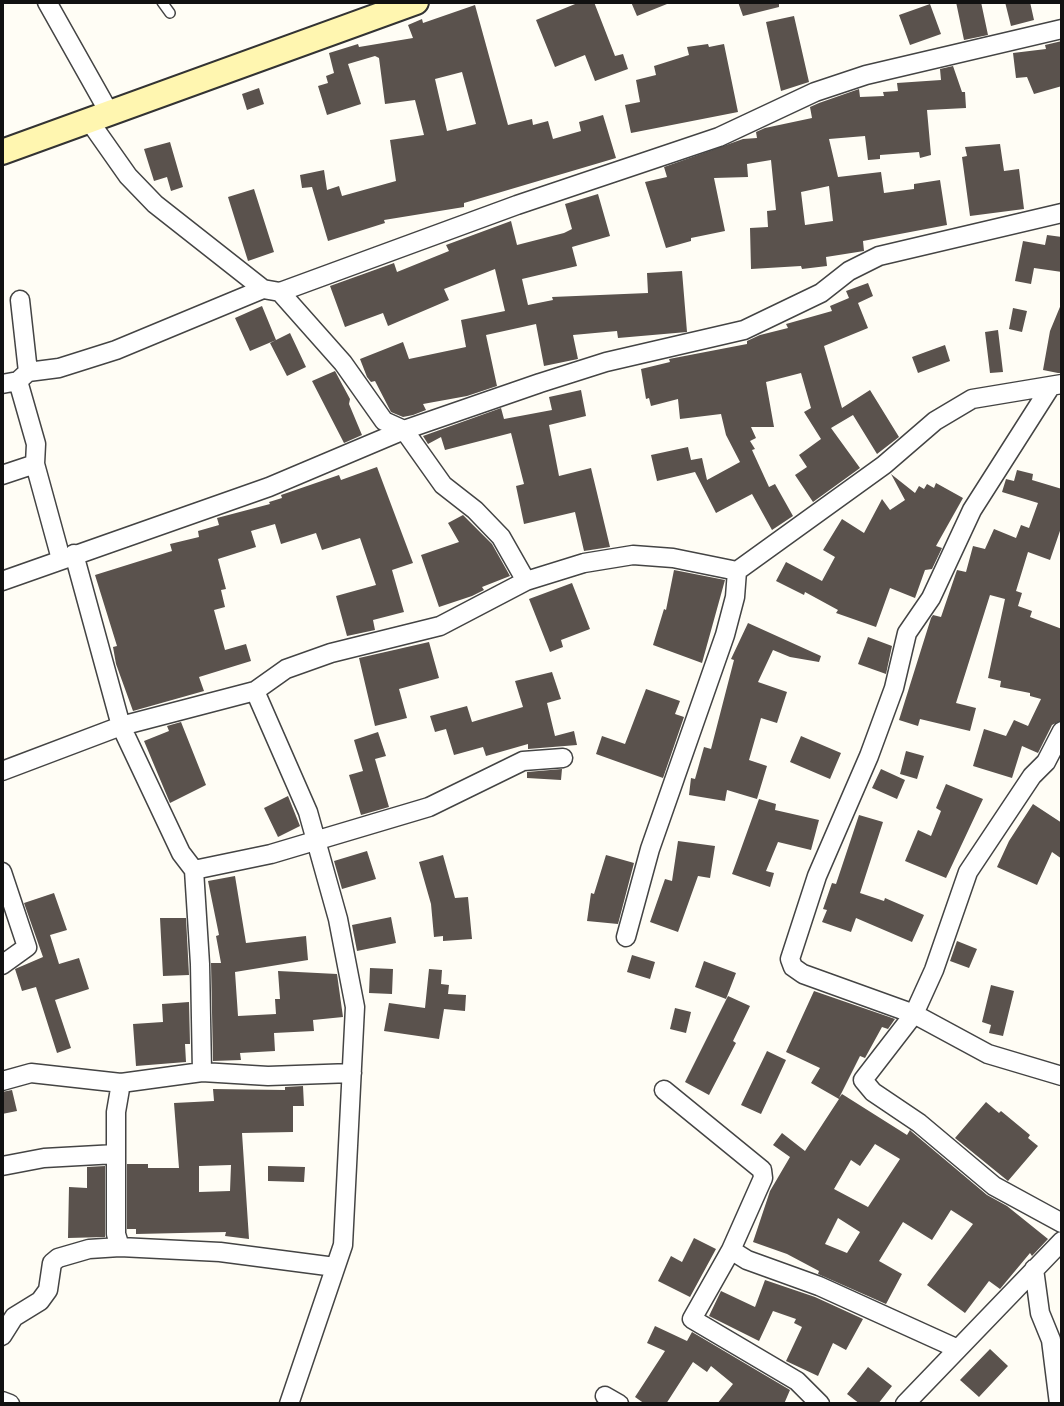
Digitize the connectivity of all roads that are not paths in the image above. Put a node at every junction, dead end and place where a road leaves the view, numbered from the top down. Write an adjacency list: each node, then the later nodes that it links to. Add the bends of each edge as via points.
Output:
1 (47, 2): 6 (street)
2 (162, 2): 4 (lane)
3 (416, 2): 6 (main road)
4 (170, 13)
5 (1062, 29): 9 (street, via 866,75 815,92 719,137)
6 (100, 118): 7 (main road); 9 (street, via 128,176 155,204)
7 (2, 152)
8 (1062, 213): 13 (street, via 879,256 821,293 744,330 606,362)
9 (271, 291): 11 (street, via 116,350); 13 (street, via 342,363 384,421)
10 (20, 300): 11 (street)
11 (16, 379): 14 (street, via 36,444)
12 (1057, 385): 17 (street, via 972,399 935,421 884,465); 30 (street, via 972,510 931,598 907,633 894,688 869,756 794,937 790,958 803,974)
13 (404, 430): 16 (street, via 269,487); 19 (street, via 443,485 501,537)
14 (35, 464): 15 (street); 16 (street)
15 (2, 475)
16 (67, 556): 18 (street); 21 (street)
17 (737, 571): 19 (street, via 633,555 584,563); 28 (street, via 724,635 650,849)
18 (2, 581)
19 (526, 581): 20 (street, via 457,620 320,657 286,669)
20 (255, 691): 21 (street); 25 (street, via 308,811)
21 (121, 726): 24 (street); 26 (street, via 181,853)
22 (1062, 731): 30 (street, via 1046,762 968,872)
23 (563, 758): 25 (street, via 523,761 429,807)
24 (2, 771)
25 (315, 841): 26 (street); 32 (street, via 349,967 355,1007)
26 (194, 870): 31 (street)
27 (2, 872): 29 (street, via 27,947)
28 (626, 937)
29 (2, 965)
30 (914, 1014): 33 (street, via 988,1054); 39 (street, via 863,1080 994,1186)
31 (202, 1072): 32 (street, via 268,1076); 35 (street)
32 (352, 1073): 43 (street, via 343,1245)
33 (1062, 1076)
34 (2, 1081): 35 (street, via 31,1073)
35 (121, 1083): 37 (street)
36 (664, 1090): 42 (street, via 762,1170 763,1178)
37 (116, 1154): 38 (street, via 44,1158); 41 (street)
38 (2, 1166)
39 (1062, 1223)
40 (1062, 1241): 44 (street)
41 (120, 1247): 43 (street, via 220,1252); 45 (street, via 58,1258 52,1263 48,1290 40,1301 14,1317)
42 (731, 1251): 46 (street); 50 (street, via 692,1319 797,1381)
43 (335, 1267): 49 (street)
44 (1034, 1269): 46 (street); 52 (street, via 1040,1313 1051,1339)
45 (2, 1336)
46 (958, 1349): 51 (street)
47 (2, 1401): 48 (street)
48 (10, 1404)
49 (289, 1404)
50 (820, 1404)
51 (905, 1404)
52 (1059, 1404)

